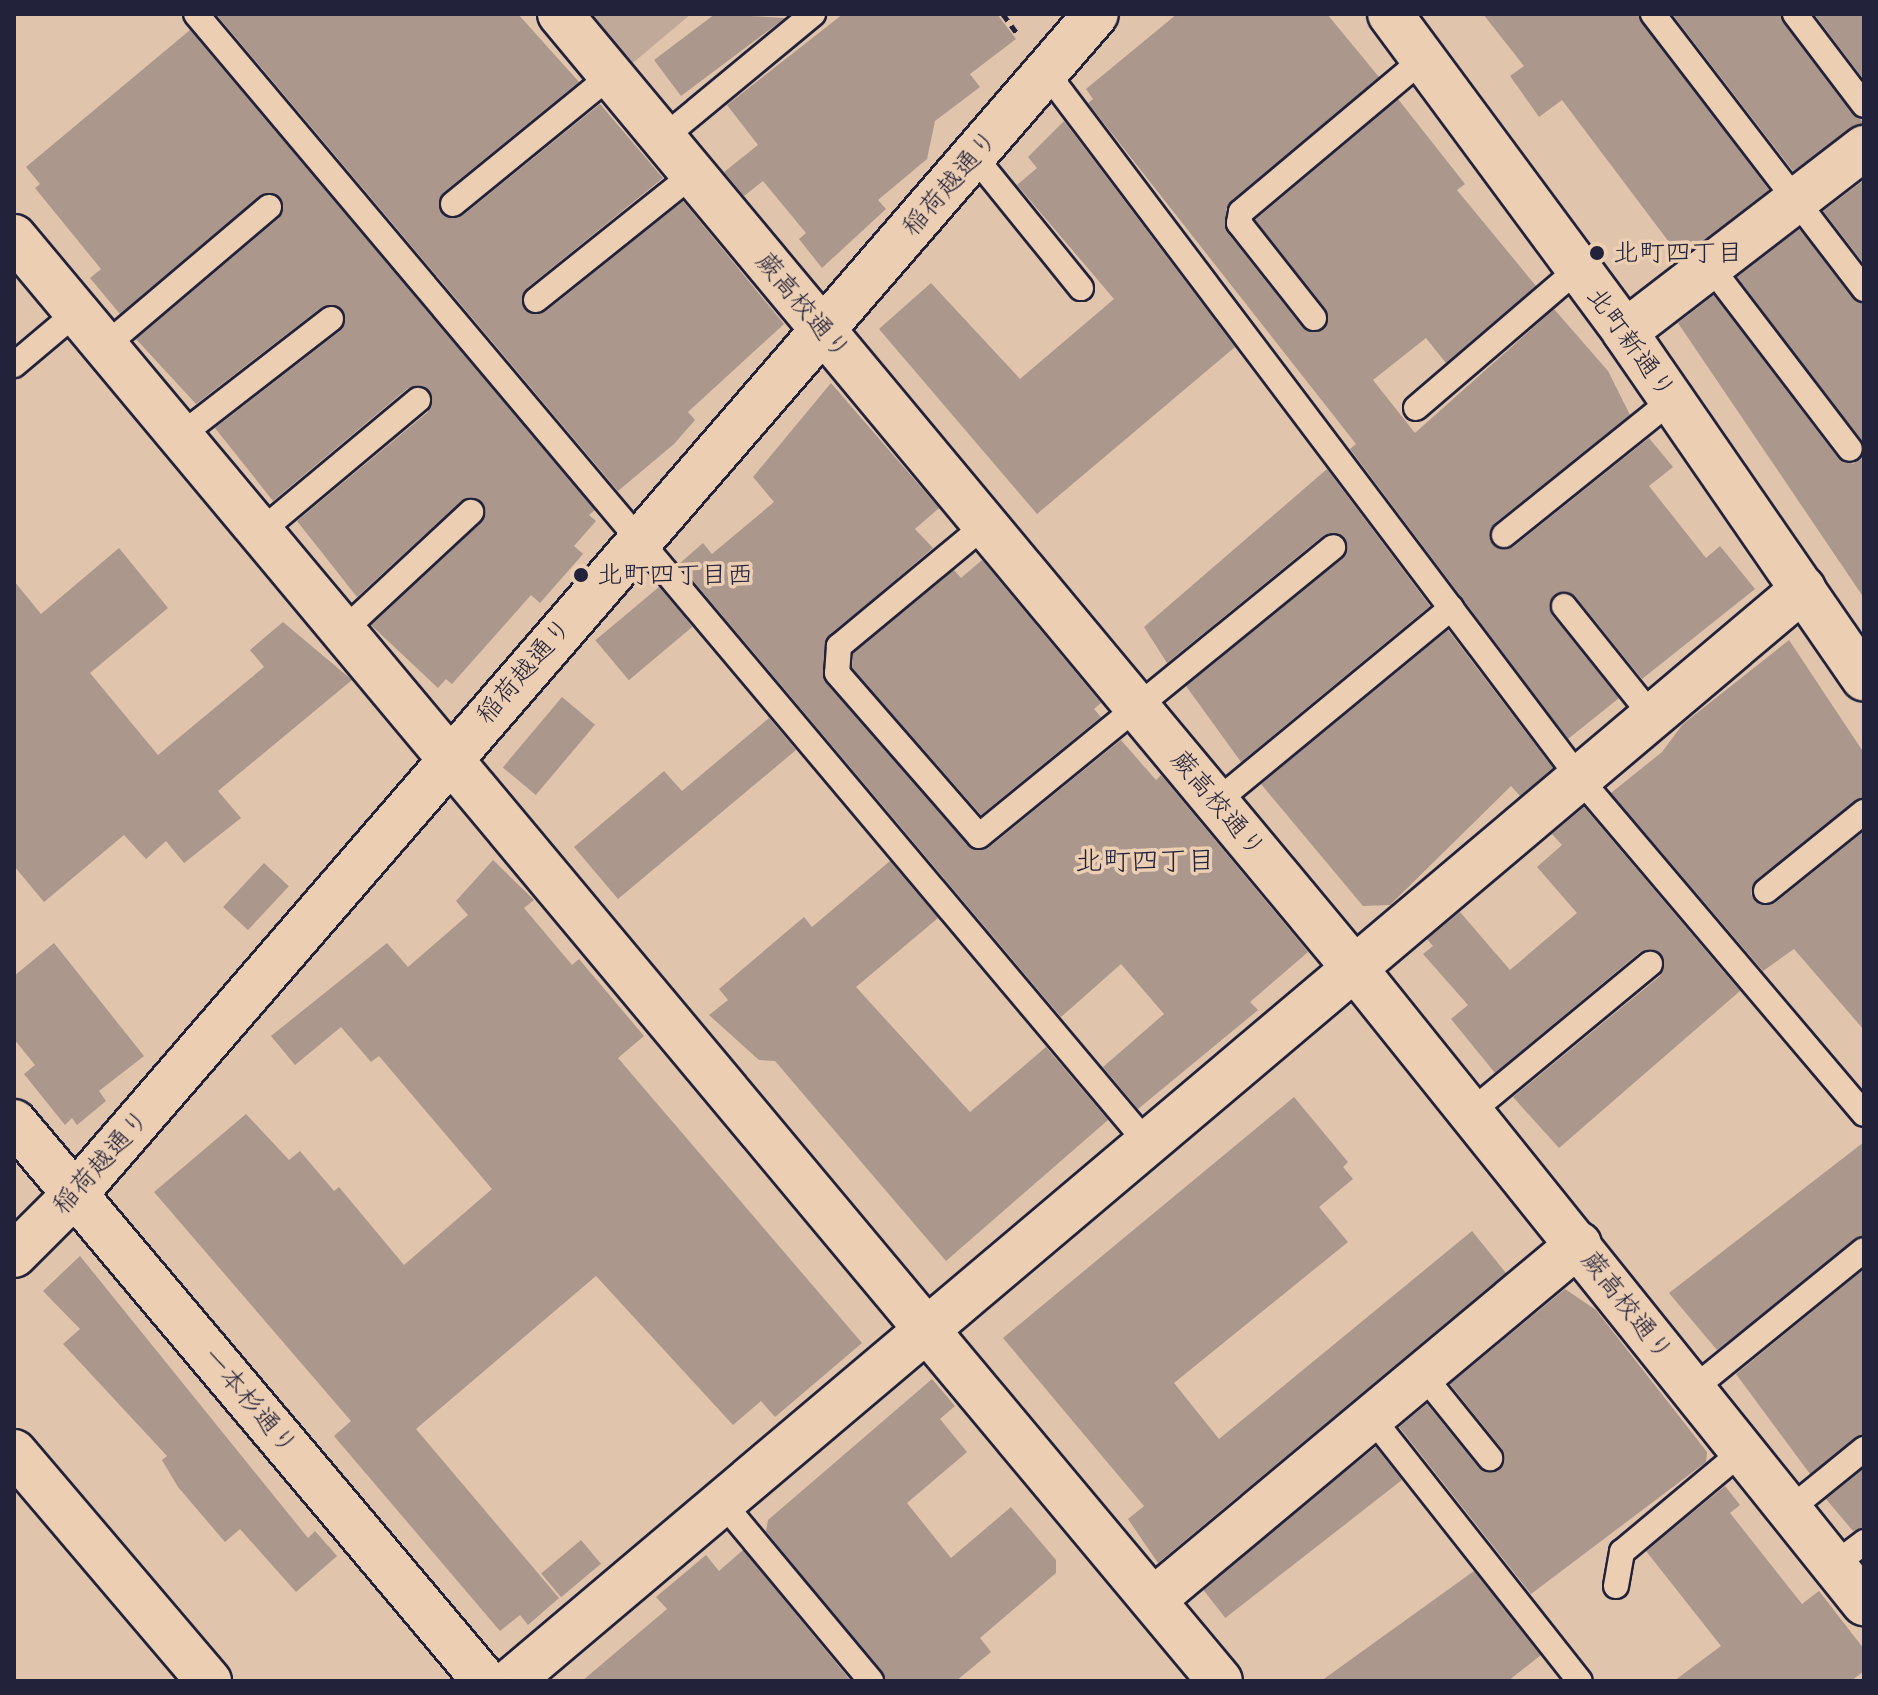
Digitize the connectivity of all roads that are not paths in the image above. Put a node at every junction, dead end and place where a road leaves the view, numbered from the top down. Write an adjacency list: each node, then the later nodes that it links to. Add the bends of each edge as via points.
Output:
1 (196, 14): 41 (lane)
2 (560, 14): 10 (street, 蕨高校通り)
3 (813, 14): 12 (lane)
4 (1096, 14): 9 (street, 稲荷越通り)
5 (1390, 14): 8 (street, 北町新通り)
6 (1653, 14): 16 (lane)
7 (1795, 14): 11 (lane)
8 (1422, 60): 21 (street, 北町新通り); 26 (lane, via 1241,212 1239,223)
9 (1046, 72): 14 (street, 稲荷越通り); 45 (lane)
10 (611, 75): 12 (street, 蕨高校通り); 17 (lane)
11 (1864, 105)
12 (663, 138): 15 (street, 蕨高校通り)
13 (1864, 148): 16 (street)
14 (974, 156): 22 (lane); 28 (street, 稲荷越通り)
15 (693, 174): 24 (lane); 28 (street, 蕨高校通り)
16 (1796, 200): 20 (street); 23 (lane)
17 (453, 204)
18 (269, 207): 30 (lane)
19 (14, 237): 25 (street)
20 (1710, 266): 29 (street); 36 (lane)
21 (1577, 270): 29 (street, 北町新通り); 34 (lane)
22 (1081, 288)
23 (1864, 289)
24 (536, 300)
25 (77, 312): 30 (street); 31 (lane)
26 (1314, 318)
27 (331, 319): 35 (lane)
28 (823, 330): 38 (street, 蕨高校通り); 41 (street, 稲荷越通り)
29 (1625, 332): 33 (street, 北町新通り)
30 (105, 346): 35 (street)
31 (14, 365)
32 (418, 400): 39 (lane)
33 (1672, 400): 40 (lane); 43 (street, 北町新通り)
34 (1416, 408)
35 (180, 436): 39 (street)
36 (1850, 449)
37 (471, 512): 46 (lane)
38 (985, 525): 48 (street, 蕨高校通り); 48 (lane, via 839,646 837,673 979,836)
39 (260, 532): 46 (street)
40 (1504, 535)
41 (639, 540): 50 (street, 稲荷越通り); 60 (lane)
42 (1333, 547): 48 (lane)
43 (1803, 589): 47 (street, 北町新通り); 49 (street)
44 (1564, 606): 49 (lane)
45 (1451, 608): 51 (lane); 52 (lane)
46 (343, 631): 50 (street)
47 (1864, 678)
48 (1136, 706): 52 (street, 蕨高校通り)
49 (1653, 717): 51 (street)
50 (448, 757): 61 (street, 稲荷越通り); 65 (street)
51 (1580, 779): 56 (street); 58 (lane)
52 (1216, 802): 56 (street, 蕨高校通り)
53 (1864, 812): 54 (lane)
54 (1766, 891)
55 (1650, 964): 57 (lane)
56 (1356, 970): 57 (street, 蕨高校通り); 60 (street)
57 (1472, 1111): 62 (street, 蕨高校通り)
58 (1864, 1114)
59 (14, 1122): 61 (street, 一本杉通り)
60 (1148, 1144): 65 (street)
61 (75, 1194): 64 (street, 稲荷越通り); 80 (street, 一本杉通り)
62 (1579, 1244): 66 (street); 67 (street, 蕨高校通り)
63 (1864, 1250): 67 (lane)
64 (14, 1255)
65 (930, 1326): 73 (street); 77 (street)
66 (1423, 1375): 68 (street); 72 (lane)
67 (1693, 1389): 70 (street, 蕨高校通り)
68 (1372, 1418): 77 (street); 84 (lane)
69 (1864, 1449): 74 (lane)
70 (1743, 1451): 74 (street, 蕨高校通り); 76 (lane, via 1622,1552)
71 (14, 1452): 79 (street)
72 (1490, 1458)
73 (722, 1502): 81 (street); 82 (lane)
74 (1789, 1510): 75 (street, 蕨高校通り)
75 (1849, 1554): 78 (street, 蕨高校通り)
76 (1616, 1586)
77 (1153, 1600): 83 (street)
78 (1864, 1603)
79 (209, 1681)
80 (485, 1681)
81 (511, 1681)
82 (871, 1681)
83 (1220, 1681)
84 (1580, 1681)

